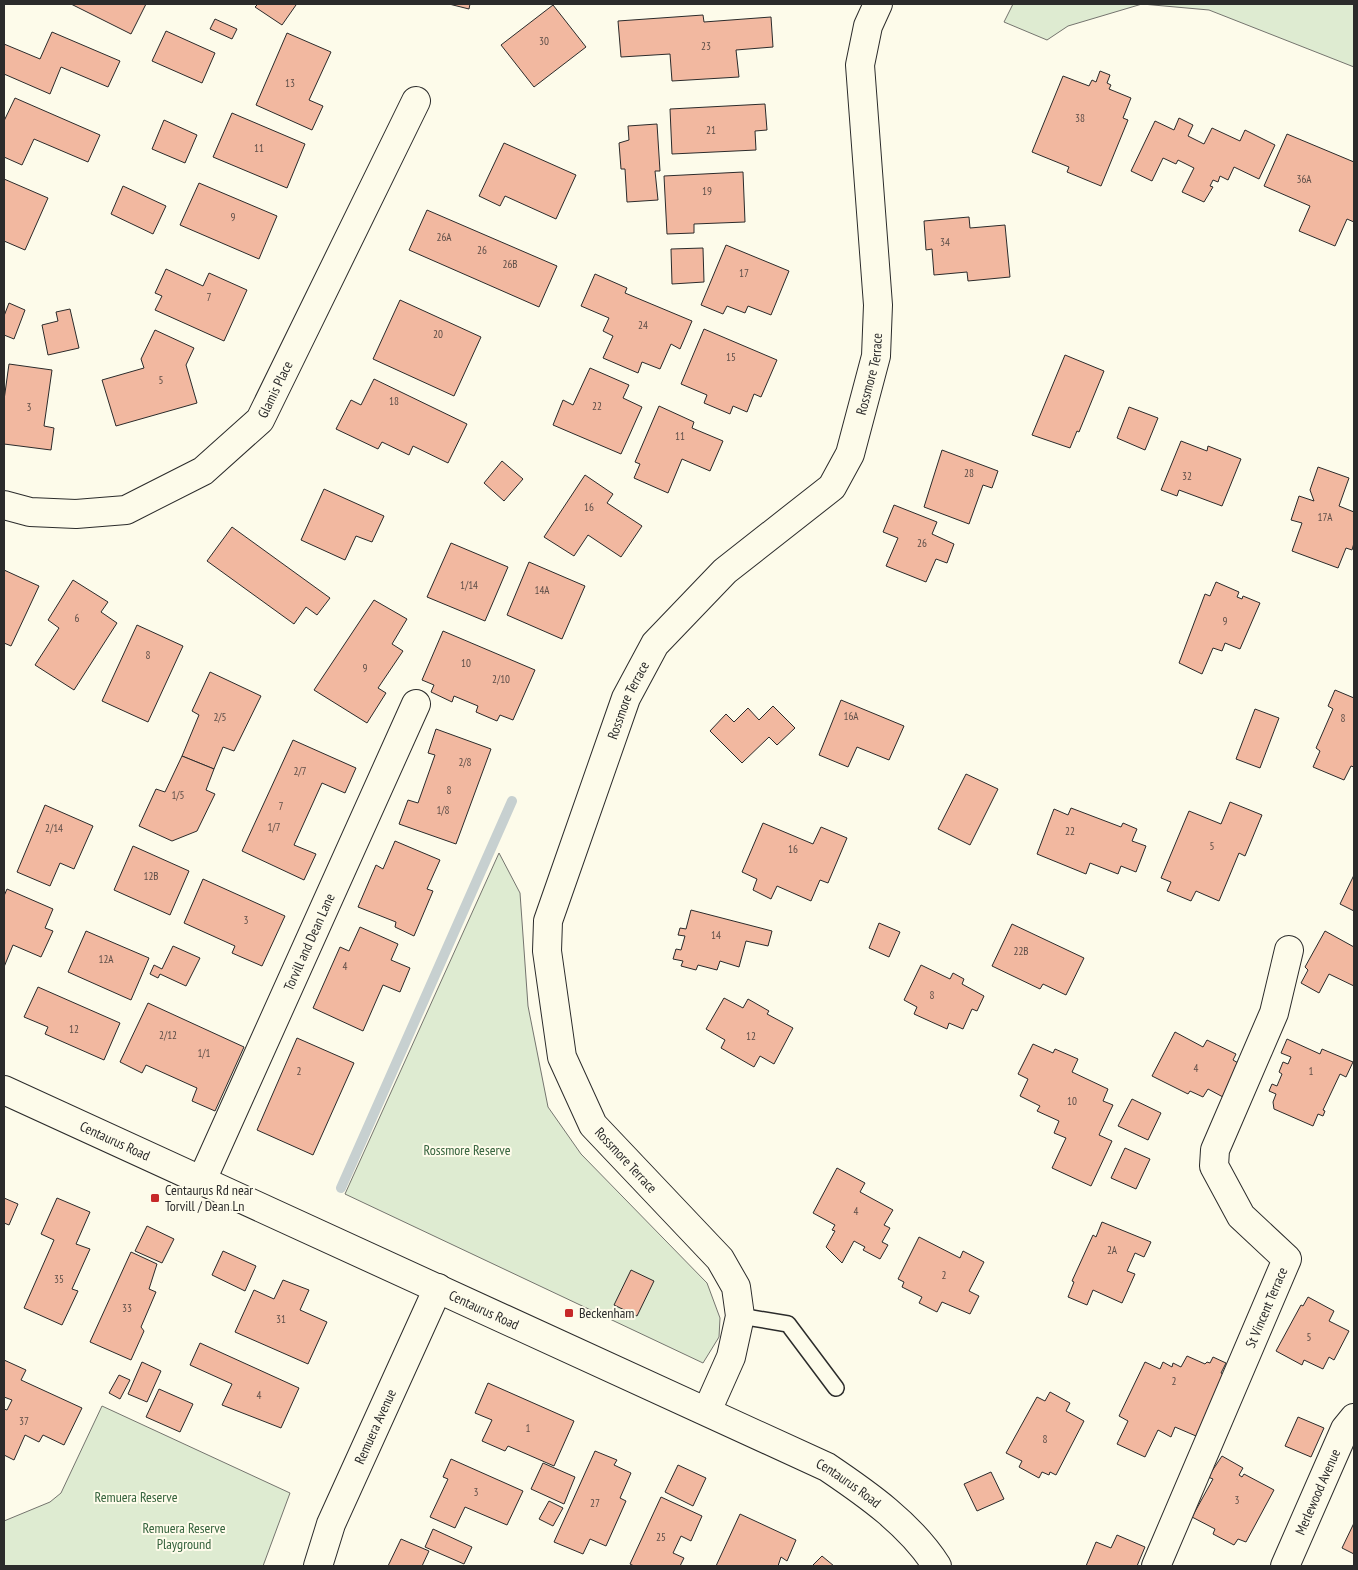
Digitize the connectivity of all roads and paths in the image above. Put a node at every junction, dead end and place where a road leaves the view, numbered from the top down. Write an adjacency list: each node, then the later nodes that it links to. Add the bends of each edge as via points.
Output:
1 (878, 4): 9 (street, Rossmore Terrace, via 868,26 860,65 878,306 876,356 850,454 832,486 725,571 655,644 626,698 548,922 546,951 562,1058 593,1125 720,1259 736,1287)
2 (416, 101): 3 (street, Glamis Place, via 260,420 203,472 126,510 76,514 30,512)
3 (4, 505)
4 (416, 704): 7 (street, Torvill and Dean Lane)
5 (1289, 950): 15 (street, St Vincent Terrace, via 1274,1013 1215,1150 1214,1166 1241,1216 1286,1259)
6 (4, 1090): 7 (street, Centaurus Road)
7 (202, 1180): 8 (street, Centaurus Road)
8 (438, 1288): 11 (street, Centaurus Road); 13 (street, Remuera Avenue, via 331,1524)
9 (740, 1316): 10 (lane, via 788,1324); 11 (street, Rossmore Terrace, via 731,1358)
10 (836, 1388)
11 (707, 1411): 14 (street, Centaurus Road, via 827,1467 873,1498)
12 (1354, 1418): 16 (street, Merlewood Avenue, via 1345,1429)
13 (318, 1566)
14 (937, 1566)
15 (1156, 1566)
16 (1285, 1566)

